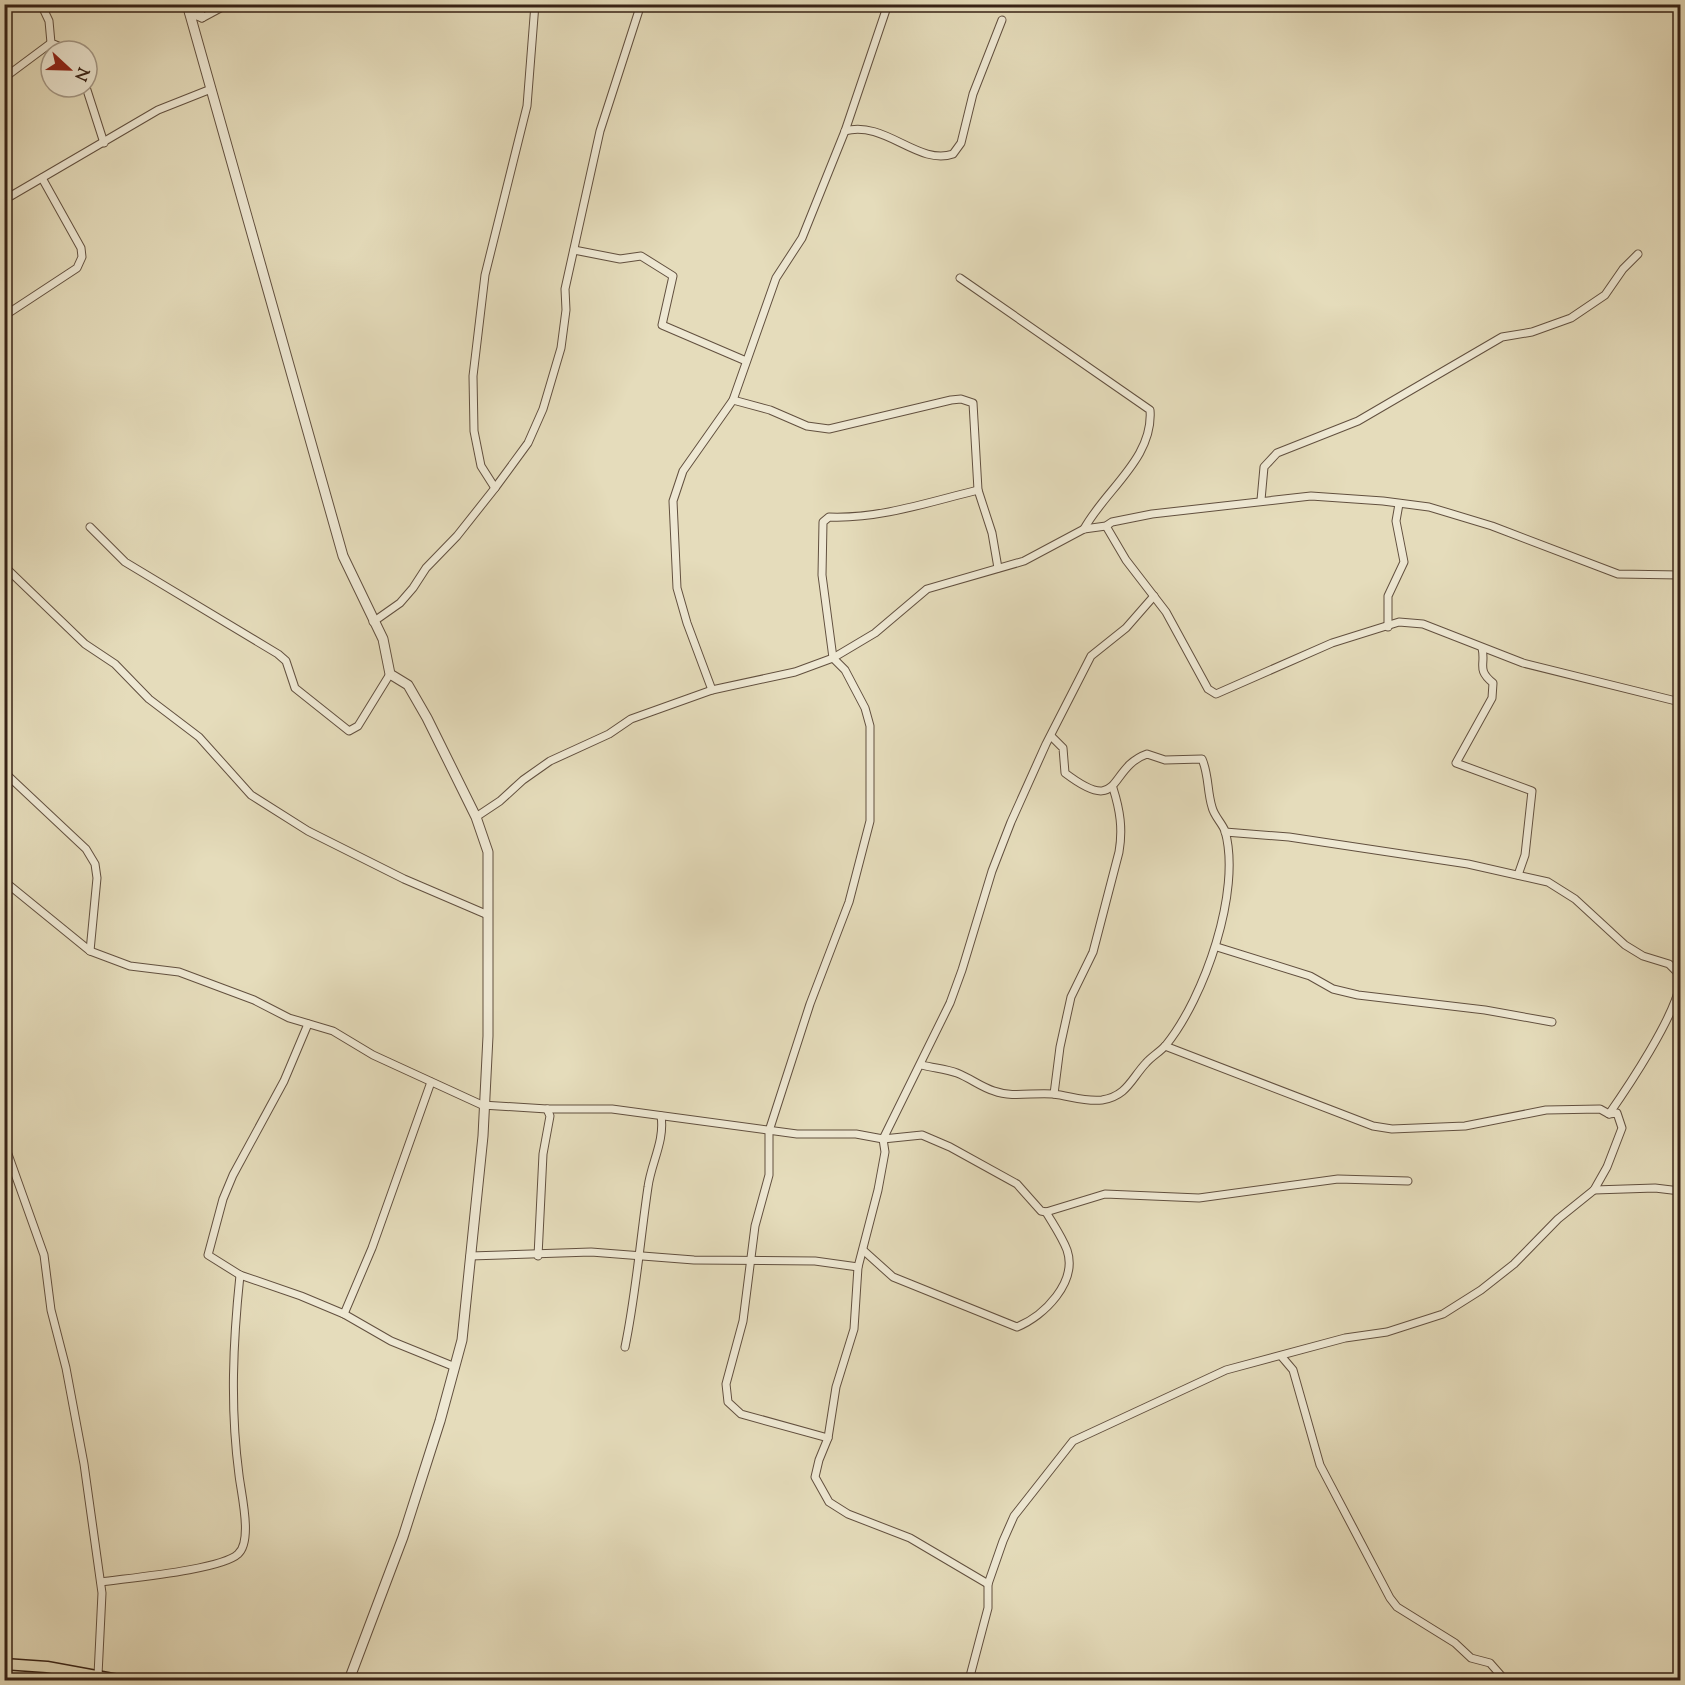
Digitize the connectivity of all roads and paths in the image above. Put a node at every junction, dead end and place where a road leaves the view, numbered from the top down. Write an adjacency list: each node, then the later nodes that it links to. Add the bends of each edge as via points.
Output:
1 (41, 4): 10 (street, via 49,21)
2 (198, 4): 8 (street)
3 (228, 4): 8 (street)
4 (535, 4): 25 (street, via 527,106 485,275 473,376 474,431 481,466)
5 (641, 4): 19 (street, via 600,130)
6 (888, 4): 15 (street)
7 (188, 9): 8 (street); 13 (street)
8 (202, 18)
9 (1002, 20): 15 (street, via 973,94 961,143 953,154 941,157 864,128)
10 (51, 39)
11 (39, 52): 12 (street)
12 (4, 78)
13 (211, 89): 16 (street, via 158,110); 36 (street, via 331,519)
14 (90, 99): 16 (street)
15 (845, 131): 23 (street, via 802,238 776,278)
16 (104, 143): 17 (street)
17 (42, 178): 18 (street); 22 (street, via 75,235 82,257 77,268)
18 (4, 200)
19 (574, 249): 23 (street, via 620,259 641,256 673,276 662,325); 25 (street, via 565,290 561,348 543,409 528,443)
20 (1638, 254): 27 (street, via 1605,295 1571,318 1532,332 1502,337 1358,421 1277,453 1264,467)
21 (960, 278): 31 (street, via 1150,410 1148,440 1095,508)
22 (4, 316)
23 (746, 361): 24 (street)
24 (733, 400): 26 (street, via 816,429 951,400 969,400); 41 (street, via 683,471 674,501 677,588)
25 (495, 488): 36 (street, via 406,596)
26 (978, 490): 33 (street); 39 (street, via 887,513 825,519 822,575)
27 (1261, 500): 28 (street, via 1322,497); 29 (street, via 1208,510 1152,514)
28 (1399, 504): 34 (street, via 1428,507 1492,526 1618,574); 37 (street, via 1396,521 1404,562 1388,596)
29 (1106, 526): 31 (street); 35 (street)
30 (90, 527): 40 (street, via 125,562 278,654 286,661 295,688 349,731 358,726)
31 (1084, 529): 33 (street, via 1047,551)
32 (4, 566): 50 (street, via 85,644 115,664 149,699 199,738 251,795 308,831)
33 (998, 568): 39 (street, via 927,589 874,633)
34 (1680, 575)
35 (1154, 596): 37 (street, via 1208,689 1216,694 1350,636); 43 (street, via 1126,628 1091,656)
36 (373, 622): 40 (street, via 383,639)
37 (1388, 627): 38 (street, via 1399,622 1423,624)
38 (1482, 648): 42 (street, via 1523,663); 48 (street, via 1481,664 1493,683 1492,698 1456,763 1532,791 1525,855)
39 (833, 658): 41 (street, via 795,672); 65 (street, via 845,670 870,726 870,821 849,902)
40 (390, 674): 46 (street, via 408,685)
41 (712, 690): 46 (street, via 631,719 609,734 560,756)
42 (1680, 702)
43 (1051, 736): 45 (street, via 1063,748 1065,773 1097,791); 58 (street, via 1007,832 962,970)
44 (4, 772): 52 (street, via 86,849 95,864)
45 (1113, 788): 47 (street, via 1131,761 1143,756 1202,759 1212,809); 60 (street, via 1120,811 1119,852 1093,952 1071,997)
46 (476, 817): 50 (street, via 488,852)
47 (1225, 832): 48 (street, via 1351,846); 51 (street, via 1229,852 1225,904)
48 (1518, 875): 53 (street, via 1548,882 1566,893 1625,945 1669,964)
49 (4, 881): 52 (street)
50 (488, 915): 61 (street, via 490,995)
51 (1216, 947): 55 (street, via 1358,995); 57 (street, via 1185,1016)
52 (90, 951): 56 (street, via 130,966 179,972)
53 (1680, 975)
54 (1680, 985): 63 (street, via 1676,1000)
55 (1552, 1022)
56 (308, 1024): 59 (street, via 333,1031); 78 (street, via 221,1206 208,1255)
57 (1165, 1046): 60 (street, via 1121,1093 1104,1100); 63 (street, via 1349,1118 1392,1129 1465,1126 1546,1110 1600,1109)
58 (922, 1065): 60 (street, via 956,1073 994,1091); 66 (street)
59 (431, 1082): 61 (street); 79 (street)
60 (1054, 1094)
61 (482, 1105): 62 (street); 73 (street, via 483,1136)
62 (547, 1109): 64 (street, via 587,1107); 74 (street, via 550,1116 543,1154)
63 (1609, 1114): 69 (street, via 1617,1113 1622,1128)
64 (661, 1116): 65 (street); 75 (street, via 663,1130 648,1186)
65 (769, 1131): 66 (street, via 856,1134); 76 (street, via 769,1175)
66 (883, 1139): 71 (street, via 922,1135 950,1147 1017,1184); 72 (street, via 885,1152)
67 (4, 1143): 84 (street, via 44,1255 51,1310 84,1464)
68 (1408, 1181): 71 (street, via 1338,1179 1199,1198 1105,1194)
69 (1594, 1190): 70 (street); 81 (street, via 1558,1219 1514,1264 1443,1314 1411,1326 1346,1338)
70 (1680, 1191)
71 (1046, 1212): 72 (street, via 1067,1250 1068,1270 1052,1302 1017,1328 893,1277)
72 (863, 1250): 77 (street)
73 (470, 1256): 74 (street); 82 (street, via 462,1340)
74 (538, 1256): 75 (street, via 591,1252)
75 (640, 1256): 76 (street); 80 (street)
76 (750, 1260): 77 (street, via 816,1261); 83 (street, via 743,1321 726,1384 728,1402 741,1414)
77 (858, 1267): 83 (street, via 854,1329 836,1387)
78 (240, 1275): 79 (street); 84 (street, via 231,1381 246,1531 241,1552 203,1567)
79 (344, 1314): 82 (street, via 392,1341)
80 (625, 1347)
81 (1282, 1357): 85 (street, via 1203,1379 1072,1441 1014,1516); 91 (street, via 1293,1370 1320,1466 1390,1598 1397,1607 1455,1643 1471,1658 1490,1663)
82 (455, 1367): 89 (street, via 403,1536)
83 (828, 1438): 85 (street, via 815,1477 829,1502 848,1514 910,1538)
84 (101, 1582): 87 (street)
85 (988, 1584): 90 (street, via 988,1608)
86 (4, 1664): 87 (main road)
87 (98, 1676): 88 (main road)
88 (118, 1680)
89 (349, 1680)
90 (969, 1680)
91 (1505, 1680)

